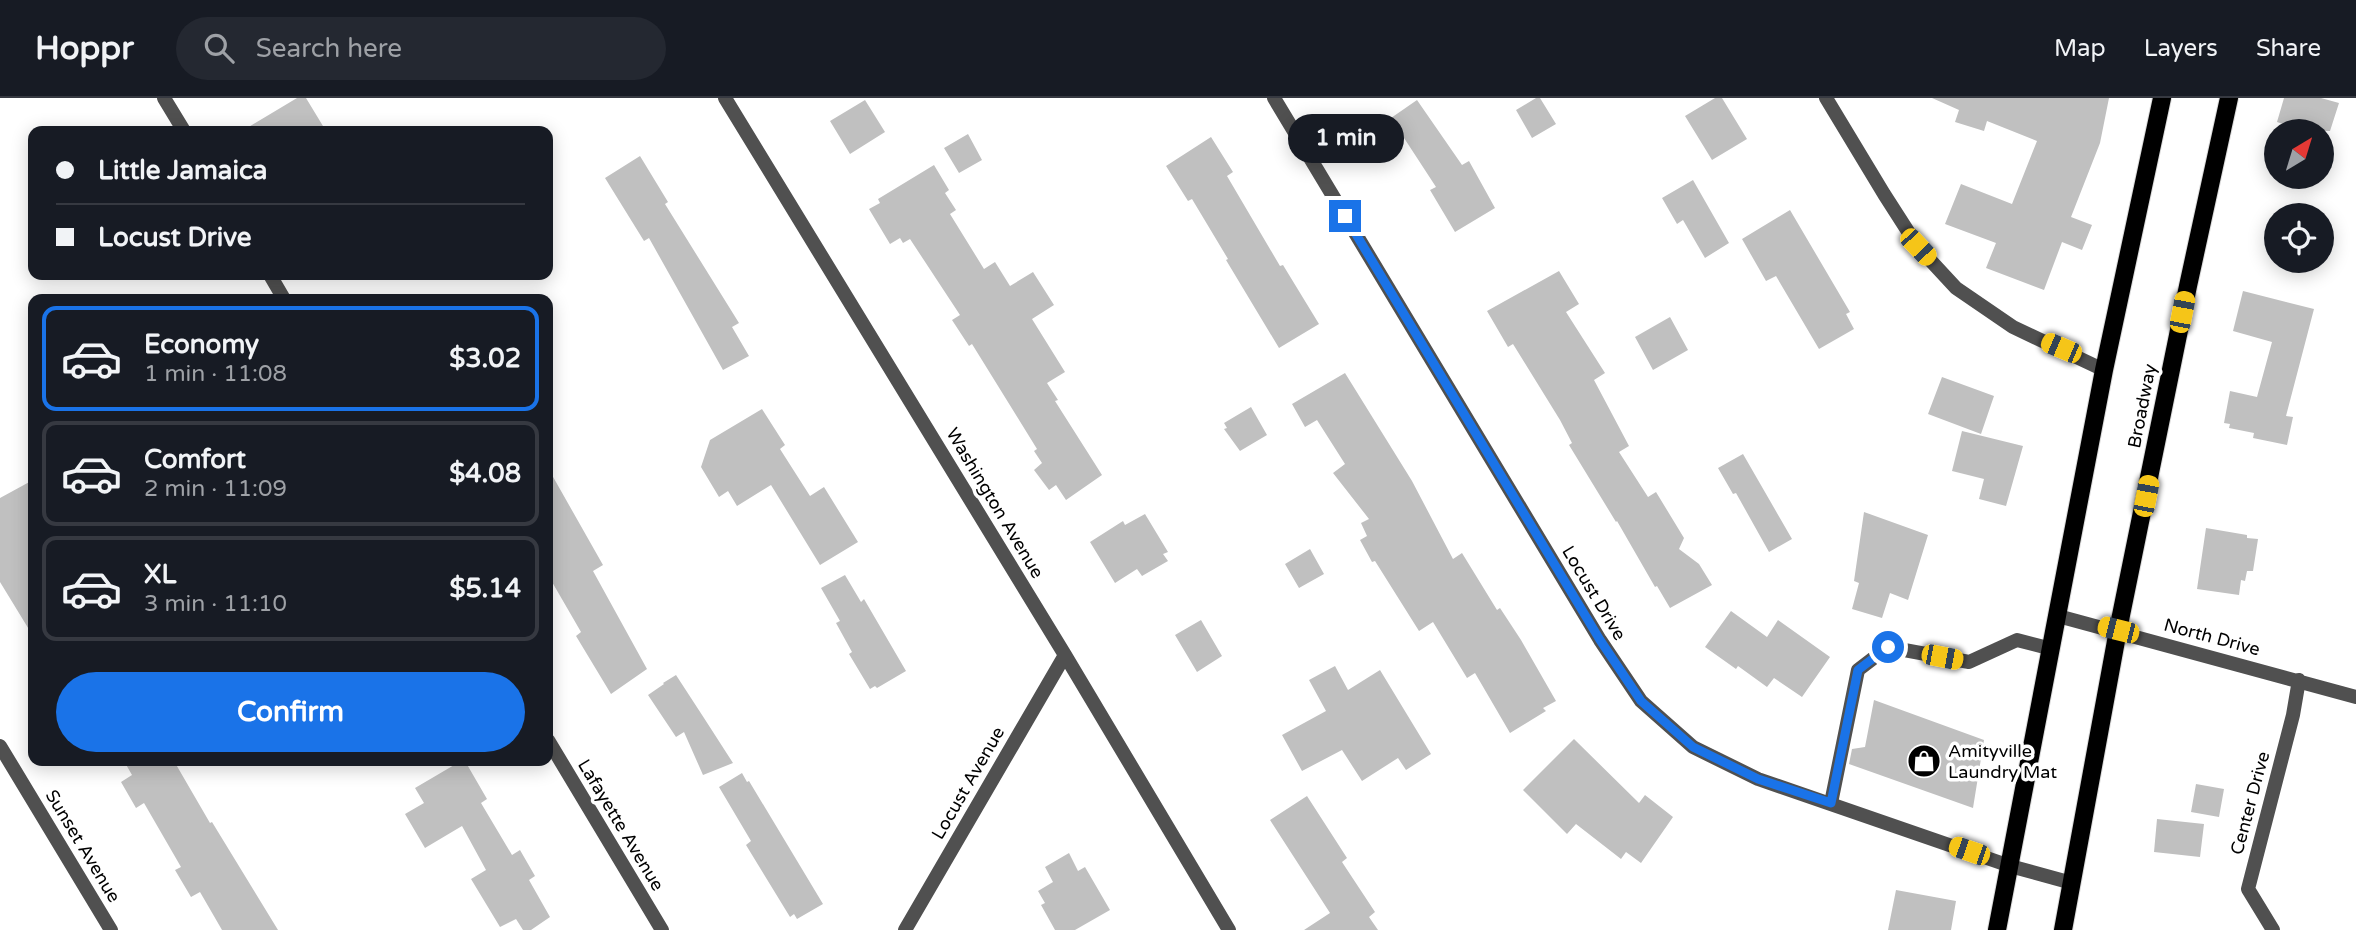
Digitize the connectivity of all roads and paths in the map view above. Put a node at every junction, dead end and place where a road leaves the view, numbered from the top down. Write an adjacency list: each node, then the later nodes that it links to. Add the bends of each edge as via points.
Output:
1 (164, 98): 7 (street)
2 (725, 98): 12 (street, Washington Avenue)
3 (1274, 98): 17 (street, Locust Drive, via 1641,701 1693,747 1758,779)
4 (1826, 98): 8 (street, via 1918,247 1956,288 2013,327)
5 (2162, 98): 8 (main road)
6 (2229, 98): 10 (main road, Broadway)
7 (181, 126)
8 (2104, 370): 9 (main road)
9 (2058, 615): 10 (street, North Drive); 11 (main road)
10 (2118, 630): 13 (street, North Drive); 19 (main road, Broadway)
11 (2052, 649): 17 (street, via 2017,639 1969,663 1888,647 1858,670); 18 (main road)
12 (1065, 655): 22 (street, Locust Avenue); 23 (street, Washington Avenue)
13 (2299, 680): 14 (street, North Drive); 26 (street, Center Drive, via 2248,888)
14 (2356, 697)
15 (0, 747): 20 (street, Sunset Avenue)
16 (553, 748): 21 (street, Lafayette Avenue)
17 (1831, 803): 18 (street, Locust Drive)
18 (2010, 866): 19 (street, Locust Drive); 24 (main road)
19 (2072, 883): 25 (main road, Broadway)
20 (111, 930)
21 (662, 930)
22 (905, 930)
23 (1229, 930)
24 (1997, 930)
25 (2063, 930)
26 (2273, 930)

